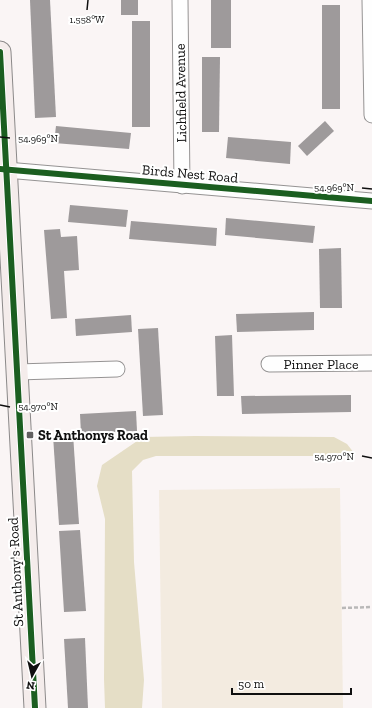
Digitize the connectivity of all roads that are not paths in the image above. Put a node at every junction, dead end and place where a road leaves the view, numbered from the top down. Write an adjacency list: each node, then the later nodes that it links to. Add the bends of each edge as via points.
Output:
1 (180, 0): 6 (street, Lichfield Avenue)
2 (370, 0): 4 (street)
3 (0, 52): 5 (street, St Anthony's Road)
4 (372, 115)
5 (3, 170): 6 (street, Birds Nest Road); 11 (street, St Anthony's Road)
6 (182, 186): 7 (street, Birds Nest Road)
7 (372, 201)
8 (372, 363): 9 (street, Pinner Place)
9 (269, 364)
10 (117, 369): 11 (street)
11 (17, 372): 12 (street, St Anthony's Road)
12 (35, 708)

